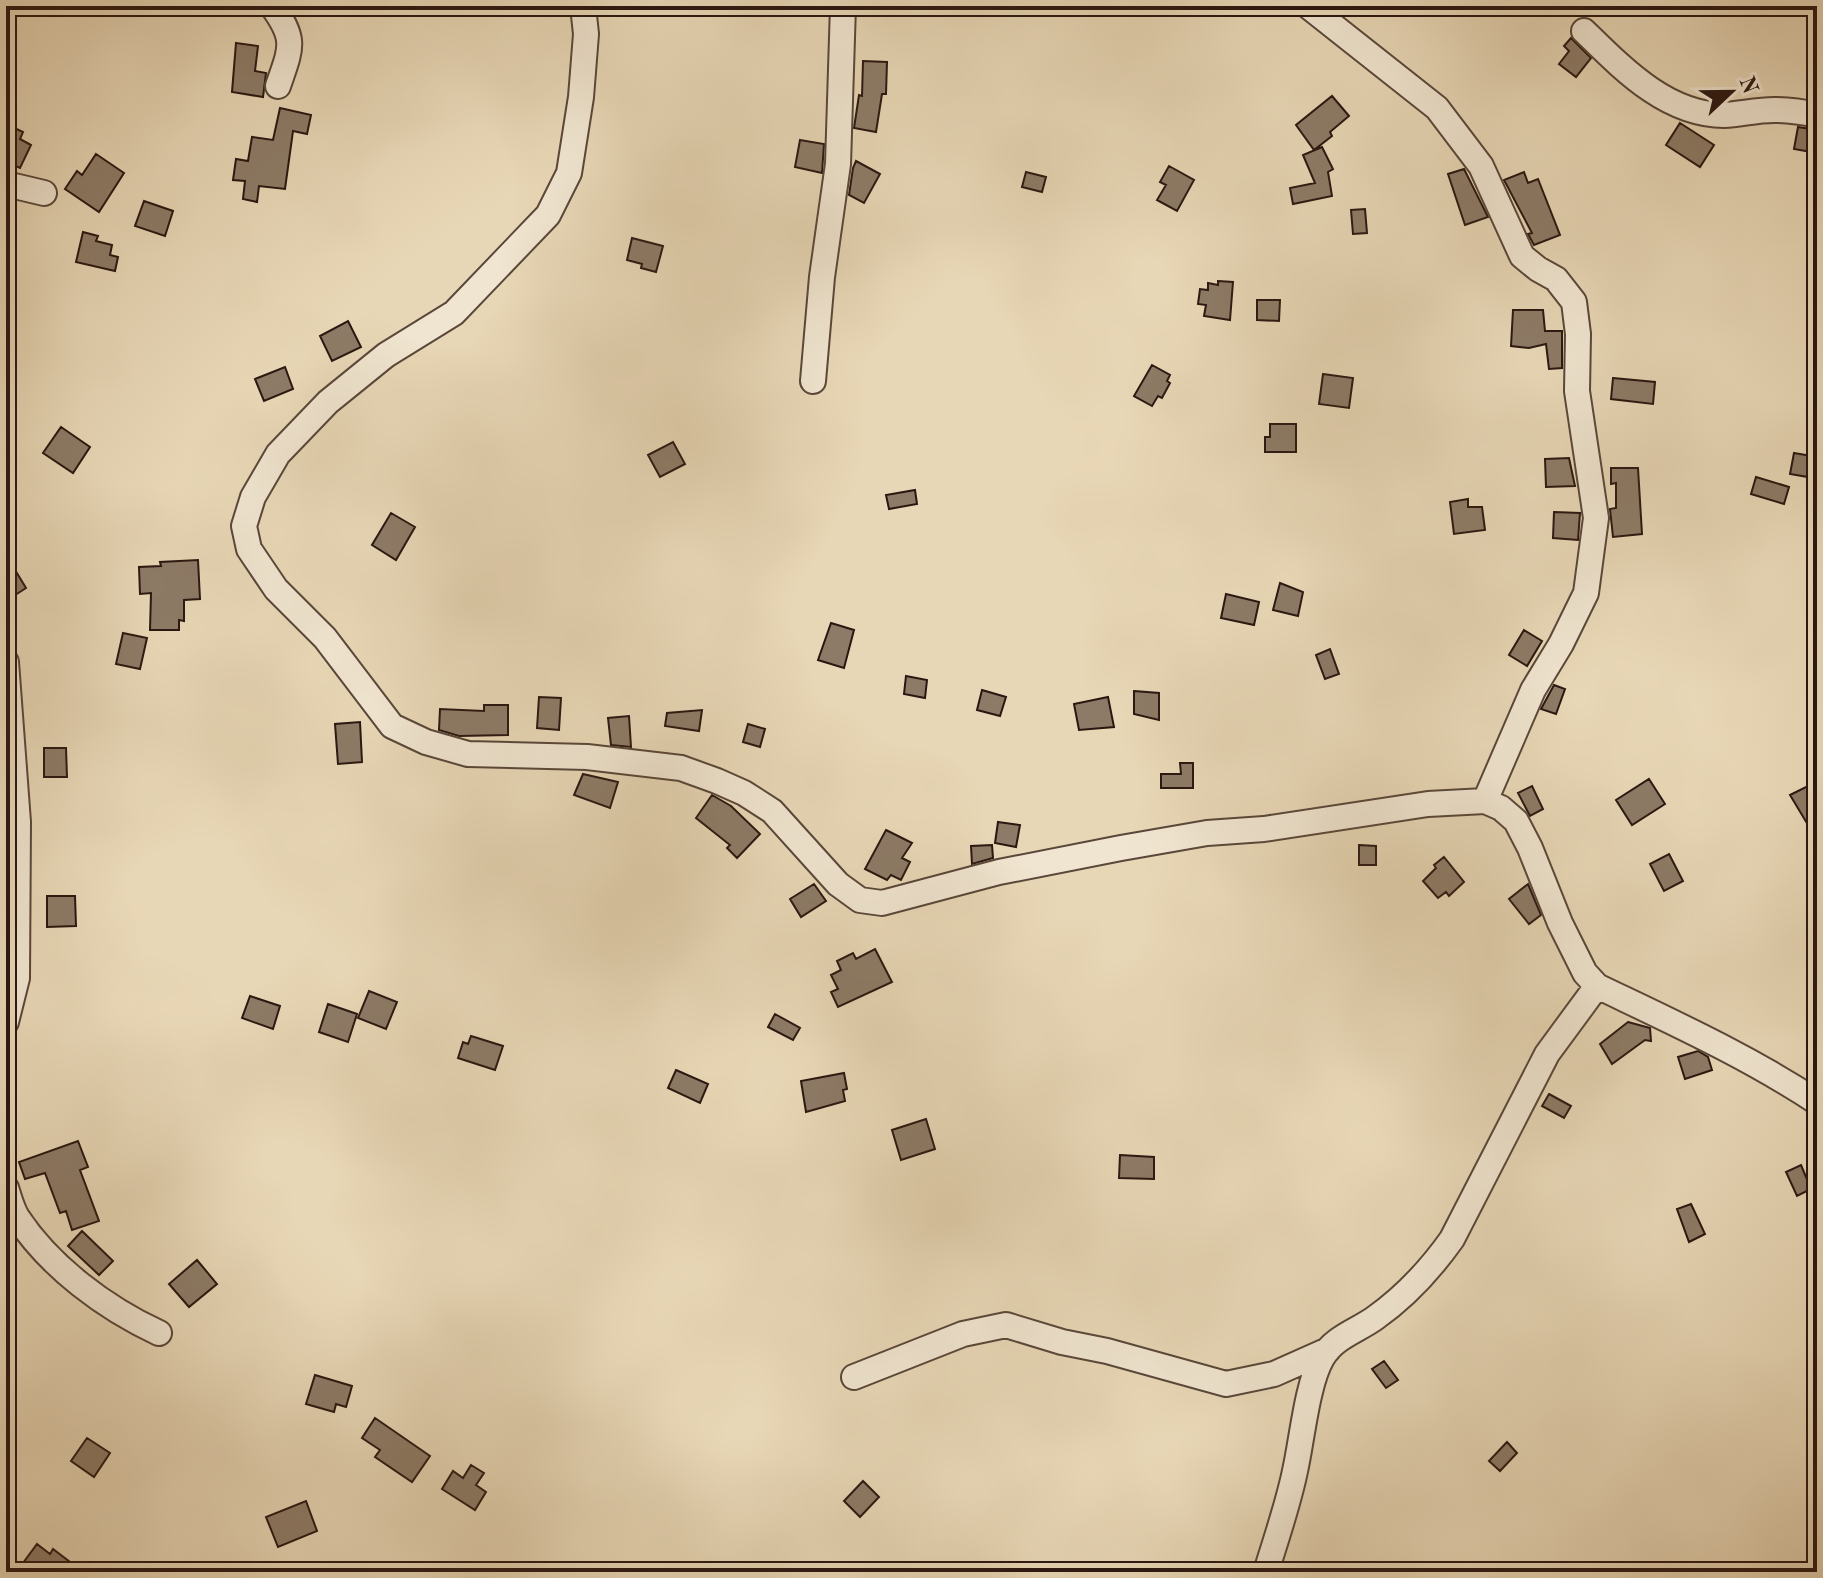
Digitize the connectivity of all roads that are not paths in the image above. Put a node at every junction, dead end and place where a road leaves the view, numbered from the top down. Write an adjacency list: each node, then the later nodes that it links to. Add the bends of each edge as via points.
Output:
1 (272, 6): 6 (street, via 287,26 290,49)
2 (583, 6): 12 (street, via 581,97 569,173 548,215 454,313 386,355 328,402 278,454 253,497 244,526 249,549 276,589 325,638 392,726 468,754 587,757 681,768 717,781 772,811 838,884 860,900 882,903 999,872 1207,833)
3 (843, 6): 10 (street, via 838,164)
4 (1308, 6): 12 (street, via 1437,108 1481,166 1522,256 1556,279 1574,302 1577,391 1596,518 1586,593 1533,690)
5 (1584, 31): 7 (street, via 1621,67 1691,112)
6 (278, 86)
7 (1817, 115)
8 (6, 184): 9 (street)
9 (44, 193)
10 (813, 381)
11 (6, 662): 14 (street, via 18,822 17,978)
12 (1485, 801): 13 (street, via 1516,821 1578,961)
13 (1597, 986): 15 (street, via 1714,1042); 18 (street, via 1547,1054 1452,1239 1405,1295)
14 (6, 1022)
15 (1817, 1102)
16 (6, 1188): 17 (street, via 16,1215 55,1262 126,1318)
17 (159, 1333)
18 (1328, 1350): 19 (street, via 1274,1374 1226,1384 1006,1325 963,1334); 20 (street, via 1314,1382)
19 (854, 1377)
20 (1266, 1572)

